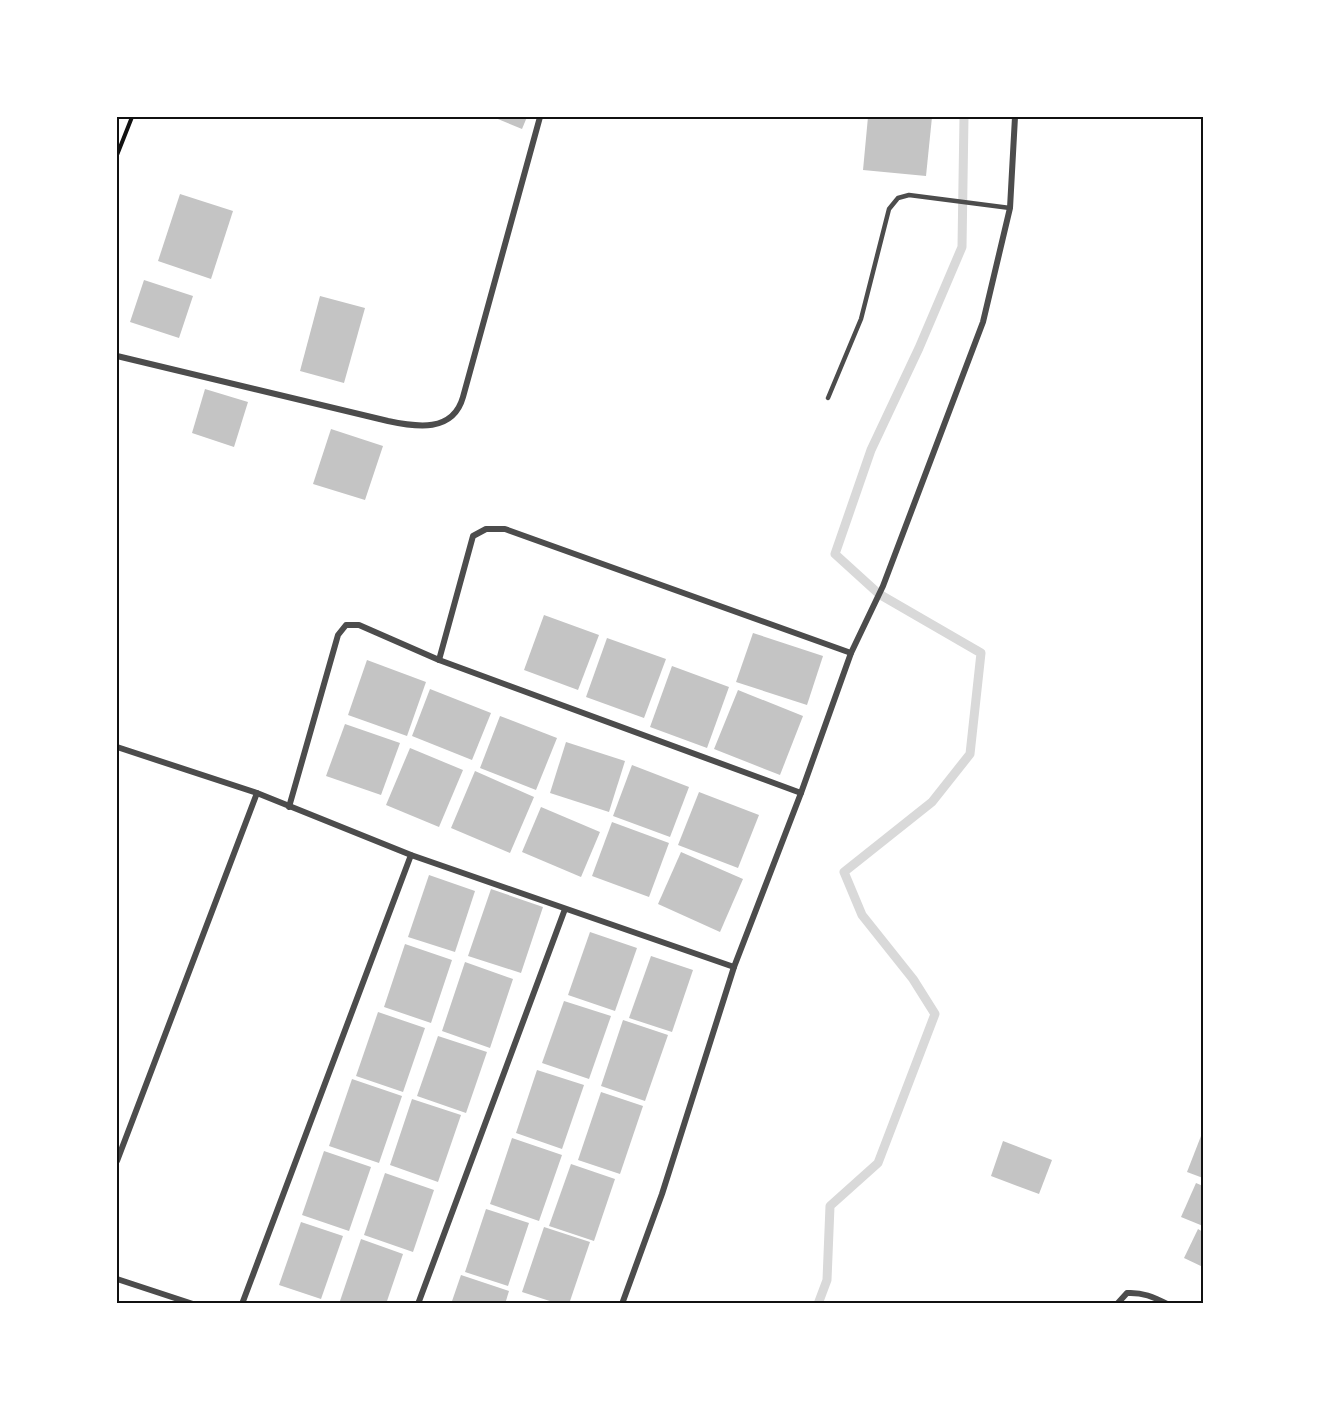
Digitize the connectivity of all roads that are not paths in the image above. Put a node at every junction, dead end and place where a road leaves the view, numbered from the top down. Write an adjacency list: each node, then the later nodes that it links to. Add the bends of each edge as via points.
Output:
1 (540, 117): 4 (street, via 463,397 452,417 415,426 388,422)
2 (1015, 117): 3 (street)
3 (1010, 207): 5 (lane, via 909,195 898,198 889,208 861,319); 6 (street, via 983,322 883,586)
4 (117, 356)
5 (828, 398)
6 (851, 653): 7 (street, via 505,529 486,529 473,536); 10 (street)
7 (439, 660): 10 (street); 11 (street, via 359,625 346,625 339,635)
8 (117, 747): 9 (street)
9 (257, 793): 11 (street); 15 (street)
10 (801, 793): 14 (street)
11 (289, 807): 12 (street)
12 (411, 855): 13 (street); 18 (street)
13 (565, 909): 14 (street); 19 (street)
14 (735, 967): 20 (street)
15 (117, 1161)
16 (117, 1279): 17 (street)
17 (193, 1304)
18 (242, 1304)
19 (418, 1304)
20 (622, 1304)
21 (1117, 1304): 22 (street, via 1127,1293 1136,1292)
22 (1167, 1304)

